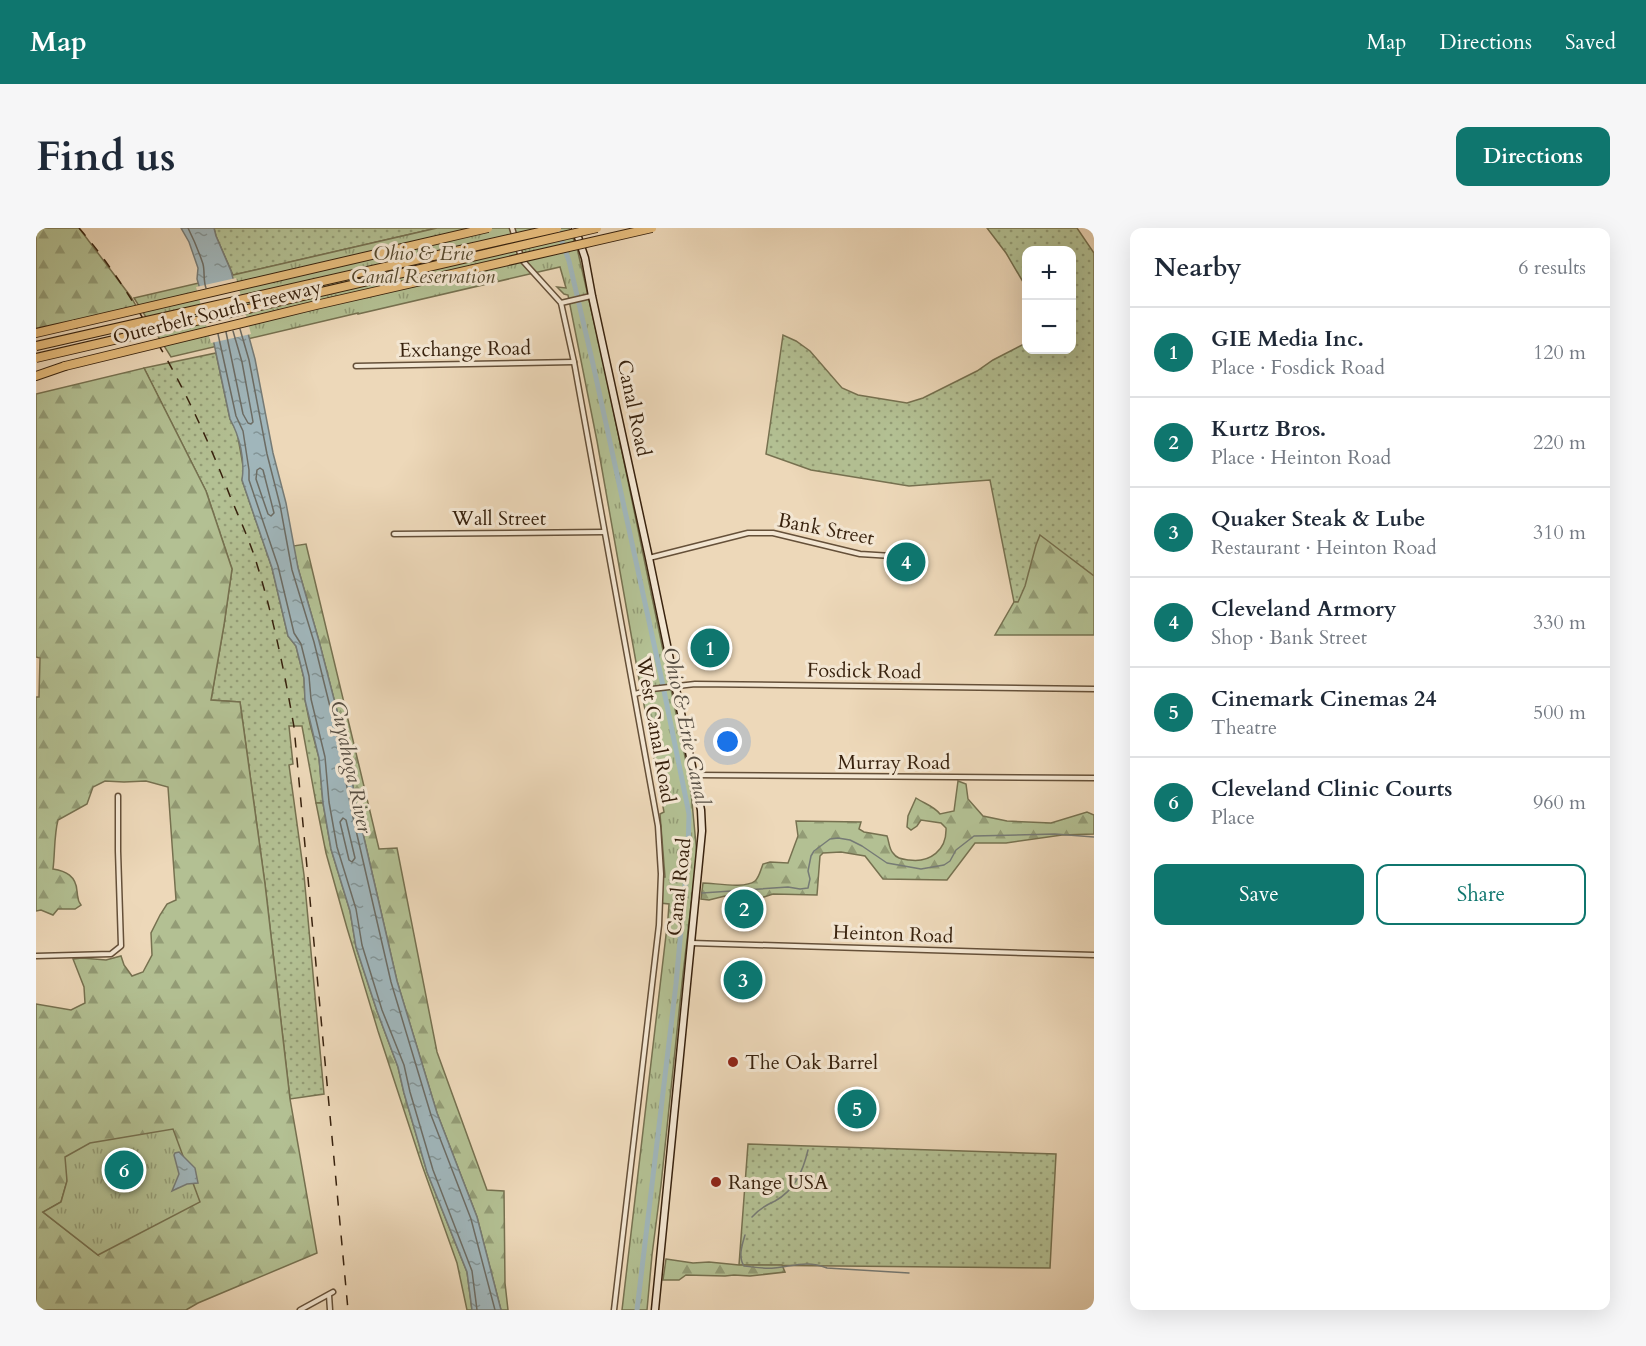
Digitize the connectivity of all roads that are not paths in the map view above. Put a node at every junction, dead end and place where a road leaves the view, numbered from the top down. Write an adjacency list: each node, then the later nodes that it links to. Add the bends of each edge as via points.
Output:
1 (488, 228): 9 (highway, Outerbelt South Freeway, bridge)
2 (512, 228): 8 (street, West Canal Road, via 522,260)
3 (557, 228): 10 (highway, bridge)
4 (575, 228): 7 (main road, Canal Road)
5 (597, 228): 11 (highway, bridge)
6 (652, 228): 14 (highway, Outerbelt South Freeway, bridge)
7 (592, 296): 8 (street); 18 (main road, Canal Road)
8 (561, 303): 12 (street, West Canal Road)
9 (36, 333)
10 (36, 346)
11 (36, 358)
12 (574, 362): 13 (street, Exchange Road); 15 (street, West Canal Road)
13 (357, 366)
14 (36, 374)
15 (604, 532): 16 (street, Wall Street); 21 (street, West Canal Road)
16 (394, 534)
17 (892, 556): 18 (street, Bank Street, via 860,554 773,533 748,533)
18 (649, 558): 19 (main road, Canal Road)
19 (671, 686): 20 (street, Fosdick Road); 21 (street, Fosdick Road); 22 (main road, Canal Road)
20 (1094, 689)
21 (635, 694): 30 (street, West Canal Road, via 658,826 661,886)
22 (694, 775): 23 (street, Murray Road); 25 (main road, Canal Road, via 702,831)
23 (1094, 778)
24 (118, 796): 27 (street, via 121,946 111,954)
25 (690, 943): 26 (street, Heinton Road); 31 (main road, Canal Road)
26 (1094, 955)
27 (36, 956)
28 (300, 1310): 29 (street, via 331,1294)
29 (330, 1310)
30 (614, 1310)
31 (656, 1310)

